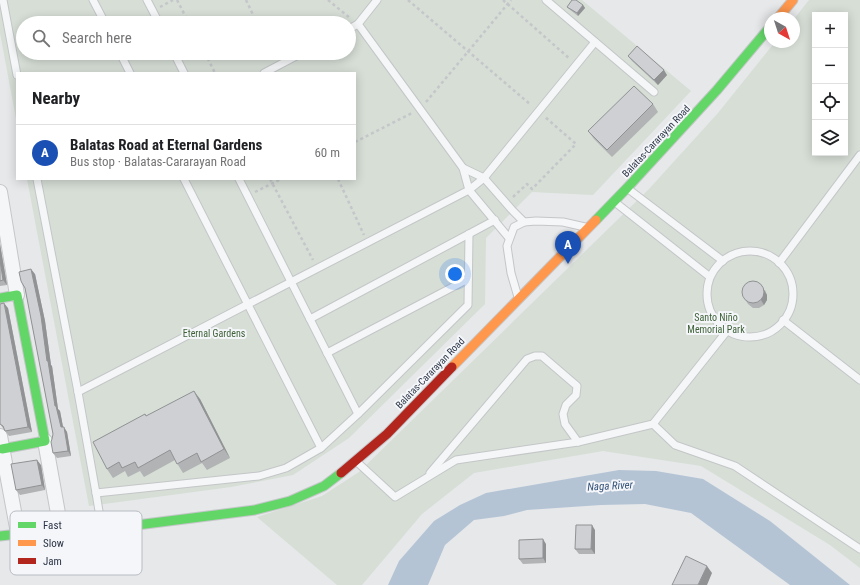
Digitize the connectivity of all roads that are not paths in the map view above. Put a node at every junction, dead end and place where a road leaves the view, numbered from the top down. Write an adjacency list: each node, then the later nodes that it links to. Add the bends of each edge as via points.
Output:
1 (3, 0): 16 (lane)
2 (93, 0): 8 (lane)
3 (147, 0): 9 (lane)
4 (377, 0): 10 (lane)
5 (546, 0): 12 (lane)
6 (793, 0): 7 (main road)
7 (783, 12)
8 (101, 16)
9 (155, 16)
10 (358, 24): 22 (lane)
11 (764, 34): 27 (main road, Balatas-Cararayan Road, via 717,90)
12 (595, 42): 20 (lane); 23 (lane)
13 (124, 60): 17 (lane)
14 (178, 60): 18 (lane)
15 (289, 60): 19 (lane)
16 (16, 72)
17 (130, 72)
18 (184, 72)
19 (266, 72)
20 (654, 92)
21 (860, 155): 37 (lane)
22 (463, 168): 23 (lane); 28 (lane)
23 (484, 178): 28 (lane); 32 (lane)
24 (37, 180): 50 (lane)
25 (185, 180): 44 (lane)
26 (239, 180): 40 (lane)
27 (627, 188): 30 (main road, Balatas-Cararayan Road); 36 (lane)
28 (469, 190): 31 (lane); 40 (lane)
29 (0, 192): 41 (street)
30 (614, 201): 33 (main road, Balatas-Cararayan Road); 38 (lane)
31 (495, 220): 34 (lane); 35 (lane)
32 (524, 222): 33 (lane, via 563,222); 35 (lane, via 514,227)
33 (587, 228): 43 (main road, Balatas-Cararayan Road)
34 (469, 234): 39 (lane); 45 (lane)
35 (510, 238): 43 (lane, via 507,252)
36 (723, 261): 37 (lane, via 736,254 751,251 766,254); 38 (lane)
37 (779, 263): 46 (lane, via 792,284 790,310)
38 (710, 277): 47 (lane, via 708,307 715,320)
39 (468, 279): 48 (lane); 51 (lane, via 468,305)
40 (291, 282): 44 (lane); 45 (lane)
41 (17, 295): 42 (main road); 53 (main road)
42 (0, 298)
43 (519, 298): 57 (main road, Balatas-Cararayan Road, via 387,434)
44 (249, 304): 50 (lane); 56 (lane)
45 (310, 319): 48 (lane)
46 (783, 320): 47 (lane, via 763,335 738,336); 49 (lane)
47 (727, 330): 52 (lane)
48 (327, 353): 51 (lane)
49 (860, 380)
50 (78, 392): 59 (lane)
51 (358, 414): 56 (lane)
52 (653, 424): 55 (lane); 66 (lane, via 675,445 735,466)
53 (45, 441): 54 (main road); 61 (street)
54 (1, 442): 60 (street)
55 (578, 442): 58 (lane, via 456,460); 58 (lane, via 565,424 563,414 566,405 576,395 577,386 542,356 534,356 527,359)
56 (321, 448): 59 (lane, via 286,468 259,476)
57 (356, 461): 58 (lane, via 395,497); 63 (main road, Balatas-Cararayan Road, via 324,486 290,501 255,510)
58 (426, 478)
59 (96, 493): 62 (lane)
60 (14, 511)
61 (58, 511)
62 (99, 511)
63 (142, 524)
64 (10, 534): 65 (main road, Balatas-Cararayan Road)
65 (0, 536)
66 (860, 549)

